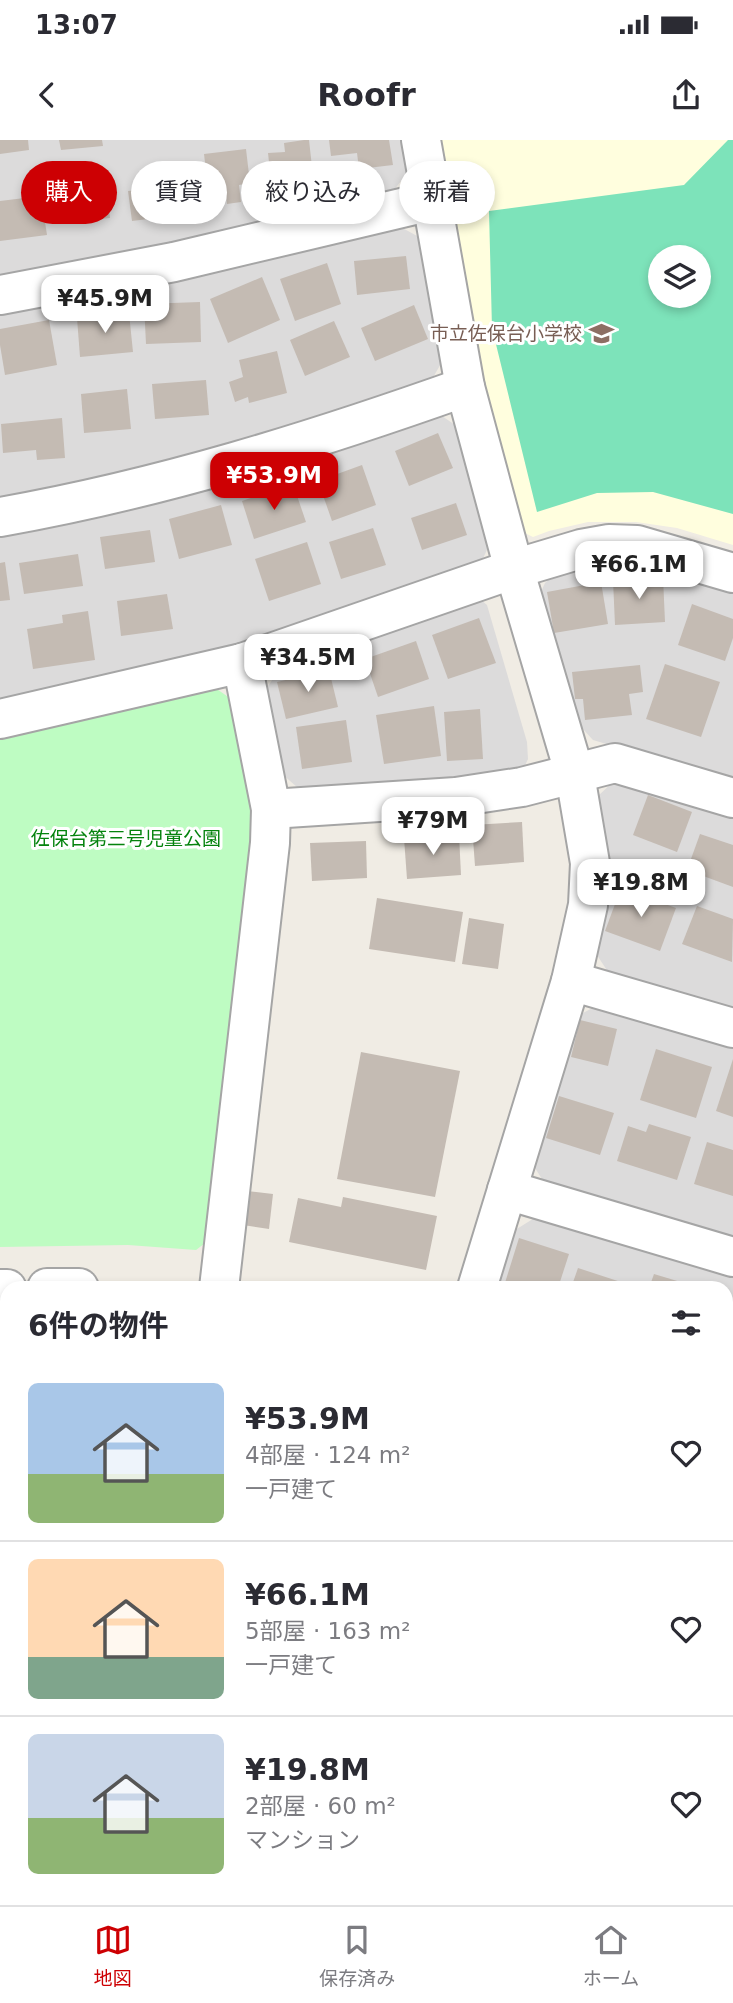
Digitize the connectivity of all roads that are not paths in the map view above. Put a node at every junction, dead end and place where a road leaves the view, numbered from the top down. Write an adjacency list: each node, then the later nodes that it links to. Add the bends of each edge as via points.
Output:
1 (421, 140): 2 (street)
2 (424, 161)
3 (399, 209): 5 (street, via 174,262)
4 (435, 224): 6 (street)
5 (0, 295)
6 (465, 387): 7 (street, via 332,434 201,472); 8 (street)
7 (0, 517)
8 (514, 569): 9 (street, via 610,544 637,545); 10 (street); 12 (street)
9 (733, 572)
10 (242, 663): 11 (street); 14 (street)
11 (0, 719)
12 (575, 775): 13 (street, via 615,763); 14 (street, via 456,797); 15 (street, via 590,863 588,905)
13 (733, 798)
14 (271, 809): 19 (street)
15 (571, 981): 16 (street); 17 (street)
16 (733, 1028)
17 (507, 1190): 18 (street); 20 (street)
18 (733, 1257)
19 (220, 1281)
20 (479, 1281)
21 (733, 1608): 22 (street)
22 (733, 1631)

